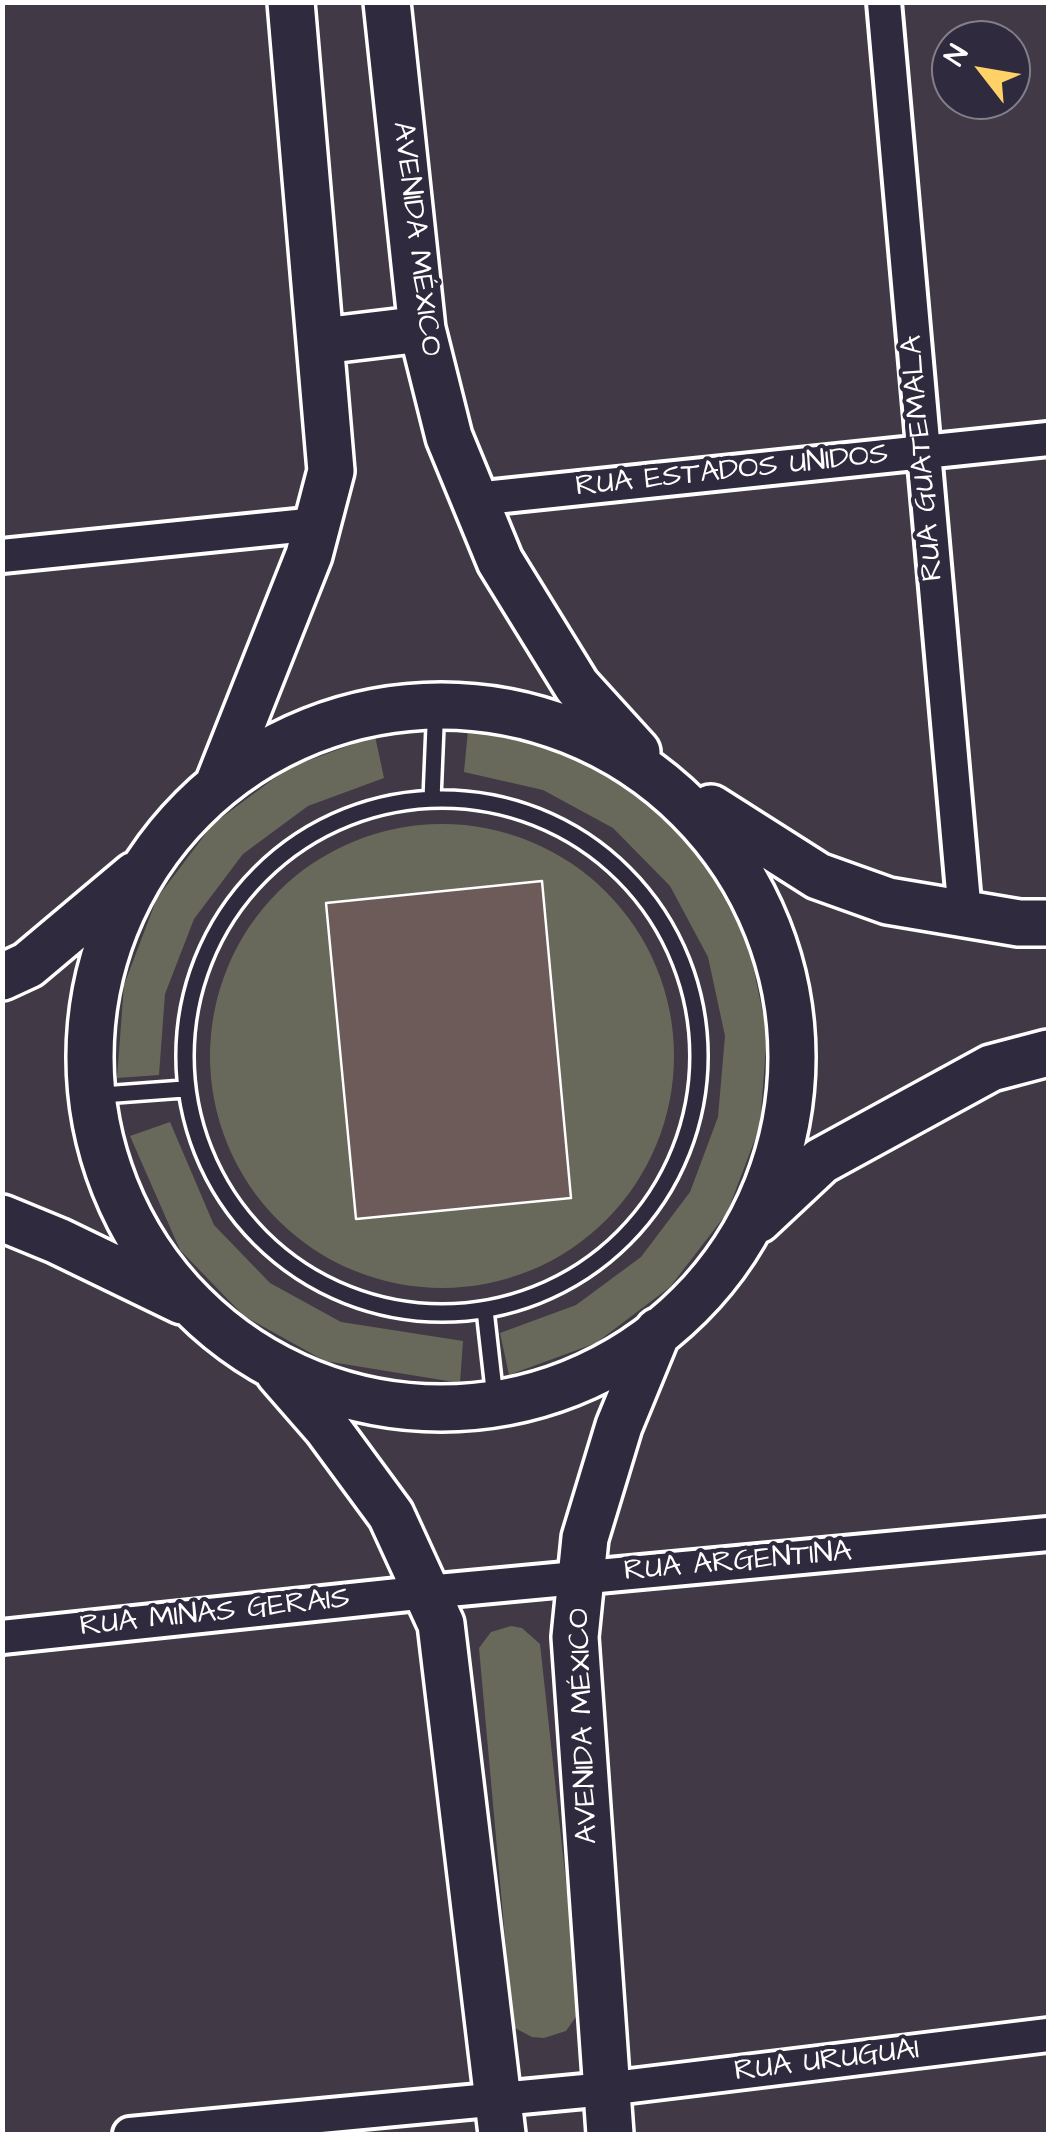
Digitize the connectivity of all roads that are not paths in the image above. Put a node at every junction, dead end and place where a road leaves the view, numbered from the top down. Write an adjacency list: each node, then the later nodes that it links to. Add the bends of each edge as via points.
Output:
1 (291, 2): 5 (main road)
2 (387, 2): 4 (main road, AVENIDA MÉXICO)
3 (884, 2): 7 (street, RUA GUATEMALA)
4 (422, 329): 5 (main road); 8 (main road, AVENIDA MÉXICO, via 449,437)
5 (322, 342): 9 (main road, via 331,471)
6 (1048, 439): 7 (street, RUA ESTADOS UNIDOS)
7 (924, 452): 8 (street, RUA ESTADOS UNIDOS); 16 (street, RUA GUATEMALA)
8 (474, 499): 12 (main road, AVENIDA MÉXICO, via 500,561 576,686)
9 (318, 524): 10 (street); 13 (main road)
10 (2, 556)
11 (436, 702): 12 (main road, via 552,719); 13 (main road, via 320,723); 14 (lane)
12 (656, 773): 16 (main road, via 818,876 888,900); 23 (main road, via 736,858 784,966 794,1081 767,1194)
13 (219, 782): 15 (main road)
14 (432, 800): 20 (lane, via 389,802 320,828 261,872 216,931 190,1000); 25 (lane, via 462,797 534,813 598,849 650,901 668,933 685,966 700,1038 694,1111 668,1180 623,1239 564,1283)
15 (141, 870): 18 (main road, via 28,965); 21 (main road, via 96,979)
16 (965, 914): 17 (main road)
17 (1048, 923)
18 (2, 977)
19 (1048, 1053): 23 (main road, via 991,1068 821,1161)
20 (184, 1089): 21 (lane); 25 (lane, via 199,1146 234,1210 286,1263 350,1298 422,1314)
21 (89, 1096): 24 (main road, via 120,1208)
22 (2, 1218): 24 (main road)
23 (741, 1234): 26 (main road, via 705,1292)
24 (186, 1304): 27 (main road)
25 (485, 1310): 28 (lane)
26 (658, 1330): 28 (main road, via 614,1366); 30 (main road, AVENIDA MÉXICO, via 585,1538)
27 (279, 1373): 28 (main road, via 389,1408); 31 (main road, via 390,1515)
28 (496, 1407)
29 (1048, 1534): 30 (street, RUA ARGENTINA)
30 (582, 1577): 31 (street, RUA ARGENTINA); 34 (main road, AVENIDA MÉXICO, via 575,1638)
31 (427, 1592): 32 (street, RUA MINAS GERAIS); 35 (main road, via 442,1624)
32 (2, 1637)
33 (1048, 2035): 34 (street, RUA URUGUAI)
34 (606, 2088): 35 (street, RUA URUGUAI); 37 (main road, AVENIDA MÉXICO)
35 (500, 2116): 36 (street, RUA URUGUAI)
36 (130, 2134)
37 (610, 2134)

